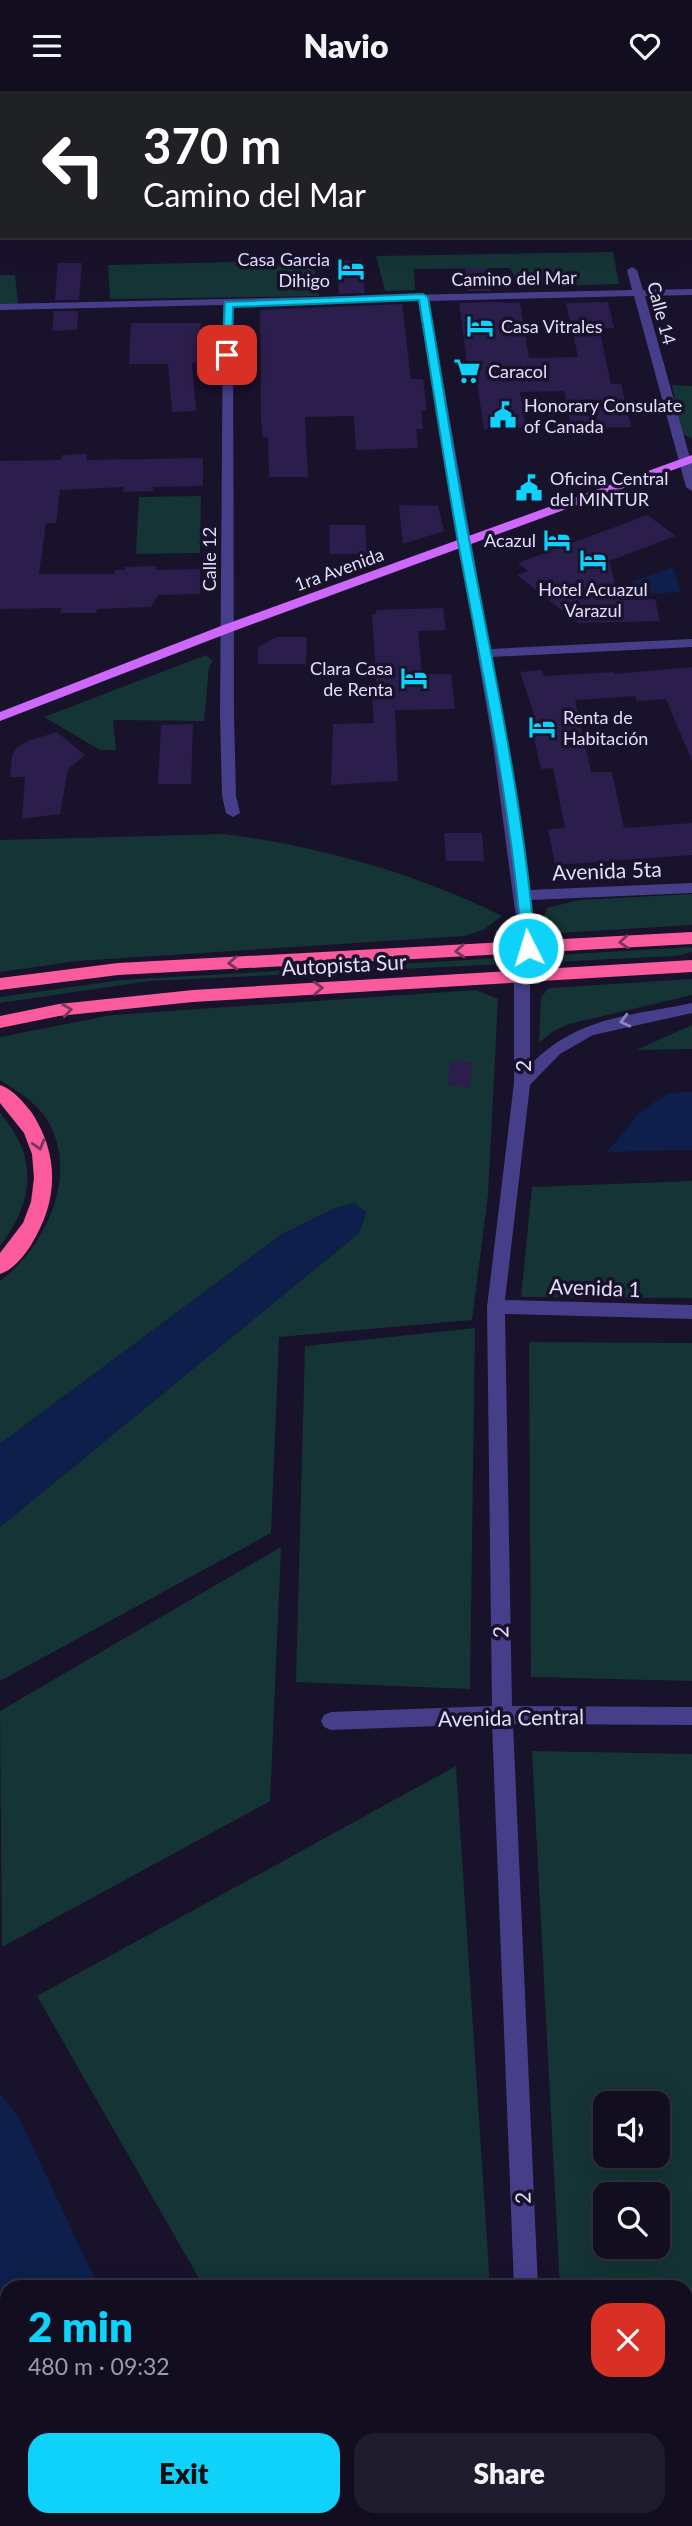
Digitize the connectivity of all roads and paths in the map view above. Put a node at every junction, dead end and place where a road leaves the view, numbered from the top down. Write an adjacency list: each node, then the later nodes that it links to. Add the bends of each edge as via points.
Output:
1 (632, 270): 3 (street, Calle 14)
2 (692, 292): 3 (street, Camino del Mar)
3 (638, 293): 4 (street, Camino del Mar); 7 (street, Calle 14)
4 (423, 297): 5 (street, Camino del Mar); 9 (street)
5 (228, 304): 6 (street, Camino del Mar); 10 (street, Calle 12)
6 (0, 307)
7 (688, 460): 8 (street, Calle 14); 9 (main road, 1ra Avenida)
8 (692, 487)
9 (464, 542): 10 (main road, 1ra Avenida); 12 (street)
10 (226, 629): 13 (main road, 1ra Avenida); 14 (street, Calle 12)
11 (692, 643): 12 (street)
12 (486, 653): 16 (street)
13 (0, 717)
14 (233, 813)
15 (692, 888): 16 (street, Avenida 5ta)
16 (524, 895): 18 (street)
17 (692, 938): 18 (highway, Autopista Sur, one-way to 18)
18 (528, 948): 21 (highway, Autopista Sur, one-way to 21, via 118,969)
19 (692, 966): 20 (highway, Autopista Sur)
20 (522, 977): 23 (highway, Autopista Sur, one-way to 20, via 60,1010 193,996); 24 (street, 2)
21 (0, 984)
22 (692, 1008): 24 (street, one-way to 24, via 589,1030 554,1050)
23 (0, 1022)
24 (522, 1083): 27 (street, 2)
25 (0, 1092): 26 (highway, one-way to 26, via 32,1126 42,1151 45,1182 33,1221)
26 (0, 1266)
27 (496, 1307): 28 (street, Avenida 1); 29 (street, 2)
28 (692, 1312)
29 (502, 1715): 30 (street, Avenida Central); 31 (street, Avenida Central); 32 (street, 2)
30 (692, 1716)
31 (331, 1721)
32 (526, 2280)

